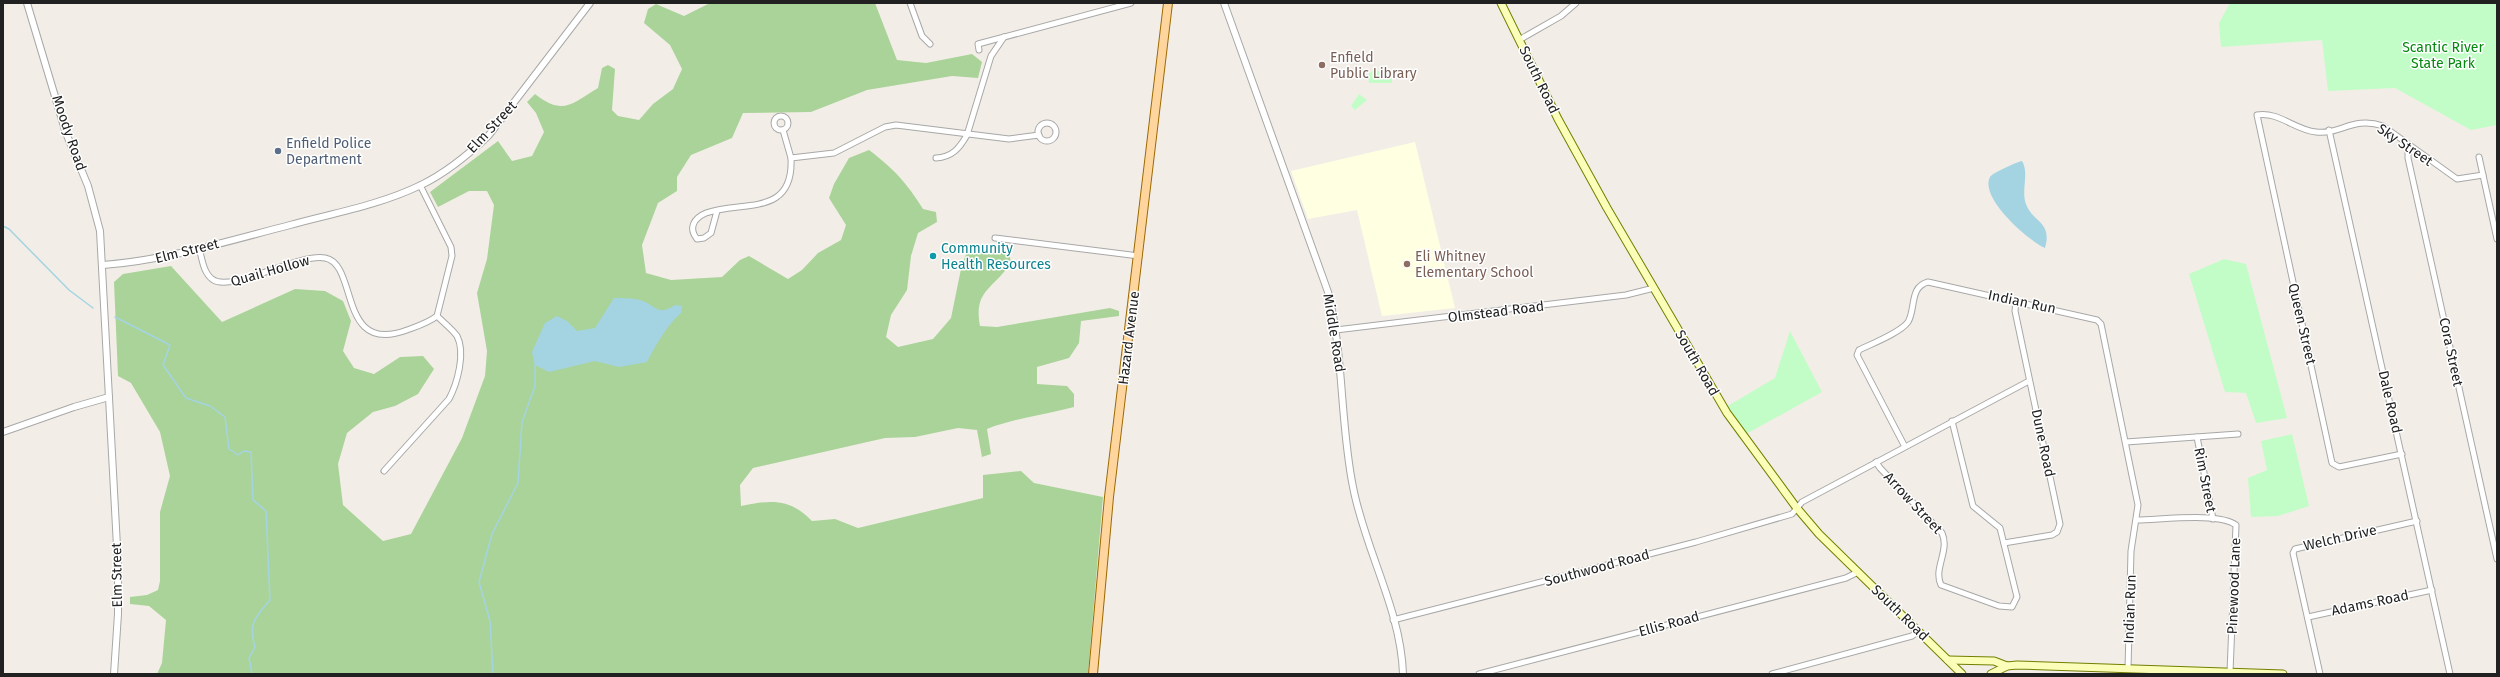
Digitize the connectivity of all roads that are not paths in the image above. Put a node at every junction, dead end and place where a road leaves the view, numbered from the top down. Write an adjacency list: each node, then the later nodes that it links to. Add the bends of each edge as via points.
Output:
1 (27, 3): 29 (street, Moody Road, via 66,132 96,211)
2 (590, 3): 23 (street, Elm Street, via 489,135 458,162)
3 (910, 3): 11 (street, via 922,36)
4 (1130, 3): 9 (street)
5 (1168, 3): 28 (main road, Hazard Avenue)
6 (1224, 3): 33 (street, Middle Road, via 1328,292)
7 (1500, 3): 10 (main road, South Road)
8 (1576, 3): 10 (street, via 1561,16)
9 (1004, 37): 12 (street, via 978,44); 16 (street, via 991,56)
10 (1519, 40): 30 (main road, South Road, via 1558,119)
11 (930, 44)
12 (979, 50)
13 (2257, 114): 15 (street, Sky Street, via 2272,115 2308,131 2317,133); 42 (street, Queen Street, via 2332,463 2339,467)
14 (783, 130): 20 (street)
15 (2329, 130): 18 (street, Sky Street, via 2352,124 2374,124 2383,126); 42 (street, Dale Road)
16 (967, 135): 17 (street, via 1009,139); 20 (street, via 896,125 885,127 834,153); 21 (street, via 957,150 946,157)
17 (1039, 135)
18 (2408, 144): 22 (street, Sky Street, via 2457,178); 50 (street, Cora Street, via 2408,158)
19 (2479, 157): 22 (street)
20 (791, 158): 24 (street, via 792,171 786,187 778,196 751,207)
21 (936, 158)
22 (2483, 175): 26 (street)
23 (420, 185): 27 (street, Elm Street, via 396,196); 32 (street, via 452,250)
24 (717, 211): 24 (street, via 705,213 695,220 692,226 693,234 697,238 704,238 711,233)
25 (995, 238): 28 (street)
26 (2497, 239)
27 (199, 248): 29 (street, Elm Street, via 144,261); 32 (street, Quail Hollow, via 208,274 222,283 234,282 315,258 327,258 340,267 352,307 360,322 381,334 401,332 428,323)
28 (1139, 256): 61 (main road, Hazard Avenue, via 1109,497)
29 (103, 265): 35 (street, Elm Street)
30 (1654, 288): 33 (street, Olmstead Road, via 1623,296); 45 (main road, South Road, via 1727,413)
31 (2016, 301): 34 (street, Dune Road, via 2015,311); 40 (street, Indian Run, via 2097,320); 41 (street, Indian Run, via 1928,282 1921,284 1916,290 1908,321 1901,328 1859,350 1859,361)
32 (437, 316): 44 (street, via 456,336 460,346 455,385 449,399)
33 (1336, 330): 54 (street, Middle Road, via 1353,487)
34 (2030, 381): 36 (street); 49 (street, Dune Road, via 2060,524 2057,532 2052,535)
35 (109, 398): 37 (street, via 74,407); 60 (street, Elm Street, via 118,565)
36 (1952, 421): 41 (street); 49 (street, Arrow Street, via 1973,506 2000,528)
37 (3, 432)
38 (2238, 434): 39 (street)
39 (2197, 437): 40 (street); 46 (street, Rim Street)
40 (2126, 442): 47 (street, Indian Run, via 2136,489)
41 (1904, 446): 43 (street)
42 (2402, 454): 48 (street, Dale Road)
43 (1876, 462): 45 (street, via 1802,502); 49 (street, Arrow Street, via 1942,533 1945,548 1938,579 1947,588 2006,608 2012,607 2017,597)
44 (384, 472)
45 (1796, 508): 51 (main road, South Road); 54 (street, Southwood Road, via 1792,514 1739,530)
46 (2213, 519): 47 (street, Rim Street); 59 (street, Pinewood Lane, via 2230,521 2236,525)
47 (2137, 520): 58 (street, Indian Run, via 2131,551)
48 (2417, 521): 52 (street, Dale Road); 53 (street, Welch Drive, via 2295,549 2293,553)
49 (2004, 543)
50 (2497, 559)
51 (1858, 572): 55 (main road, South Road); 63 (street, Ellis Road, via 1846,578)
52 (2432, 590): 53 (street, Adams Road); 69 (street, Dale Road)
53 (2308, 617): 68 (street, Welch Drive)
54 (1393, 620): 62 (street, Middle Road)
55 (1918, 631): 56 (main road, South Road); 64 (street, via 1912,636)
56 (1948, 660): 57 (main road, via 1994,661); 65 (main road, South Road)
57 (2006, 666): 58 (main road); 66 (main road)
58 (2128, 669): 59 (main road)
59 (2230, 672): 67 (main road)
60 (114, 674)
61 (1094, 674)
62 (1403, 674)
63 (1479, 674)
64 (1772, 674)
65 (1962, 674)
66 (1991, 674)
67 (2283, 674)
68 (2320, 674)
69 (2450, 674)

